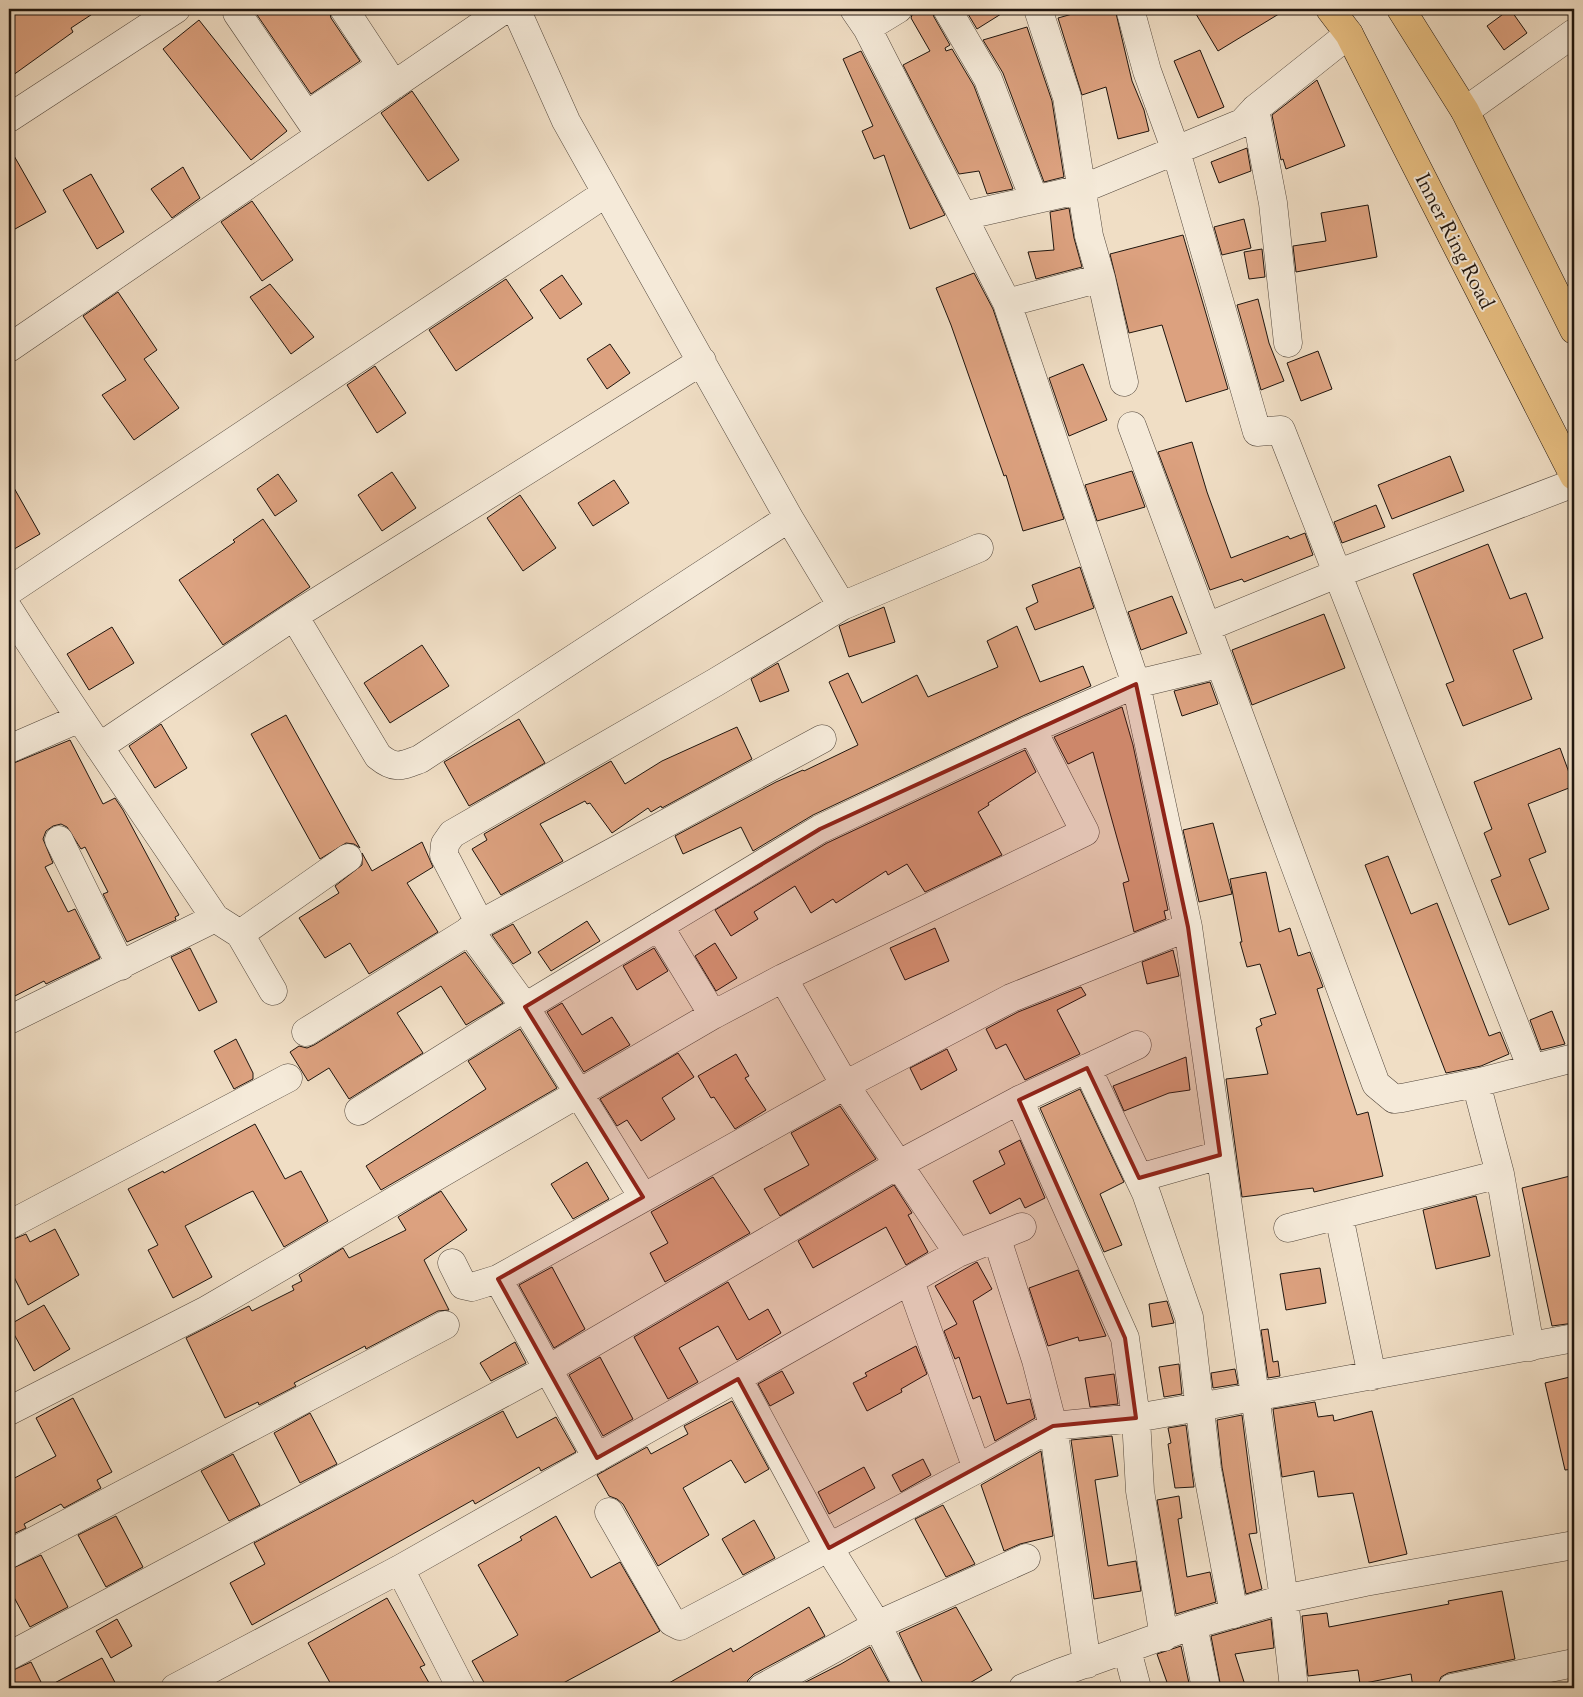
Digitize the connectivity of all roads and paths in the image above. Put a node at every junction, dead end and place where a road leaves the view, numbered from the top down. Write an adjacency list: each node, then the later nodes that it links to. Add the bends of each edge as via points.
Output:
1 (176, 9): 18 (street)
2 (344, 9): 15 (street)
3 (505, 9): 15 (street)
4 (516, 9): 22 (street, via 566,121)
5 (898, 9): 12 (street)
6 (947, 9): 23 (street, via 988,79)
7 (1038, 9): 21 (street, via 1067,97)
8 (1130, 9): 20 (street, via 1147,71)
9 (1330, 9): 14 (highway, Inner Ring Road)
10 (1401, 9): 17 (highway)
11 (237, 13): 19 (street)
12 (861, 18): 24 (street)
13 (1574, 33): 17 (street)
14 (1349, 34): 16 (street); 33 (highway, Inner Ring Road)
15 (388, 75): 19 (street)
16 (1255, 108): 20 (street, via 1242,123); 28 (street, via 1273,202)
17 (1465, 111): 27 (highway)
18 (9, 118)
19 (313, 125): 29 (street)
20 (1176, 151): 21 (street); 37 (street, via 1257,432 1281,430)
21 (1082, 189): 23 (street); 25 (street, via 1089,236)
22 (606, 193): 30 (street); 38 (street)
23 (1034, 199): 24 (street)
24 (962, 216): 26 (street)
25 (1101, 278): 26 (street); 31 (street)
26 (1007, 303): 44 (street)
27 (1574, 330)
28 (1288, 343)
29 (9, 348)
30 (702, 361): 35 (street); 41 (street)
31 (1124, 382)
32 (1132, 426): 42 (street)
33 (1574, 476)
34 (1574, 483): 37 (street)
35 (789, 518): 39 (street); 41 (street, via 420,759 400,766 388,764 378,756)
36 (979, 548): 39 (street)
37 (1339, 573): 42 (street); 67 (street)
38 (9, 591)
39 (842, 606): 55 (street, via 452,834 444,855)
40 (9, 610): 45 (street)
41 (294, 616): 48 (street)
42 (1207, 626): 43 (street)
43 (1219, 664): 44 (street); 69 (street, via 1376,1084 1394,1099)
44 (1136, 684): 46 (street); 54 (street)
45 (78, 719): 48 (street); 49 (street)
46 (1032, 729): 53 (street, via 820,829); 58 (street, via 1085,832)
47 (822, 739): 55 (street)
48 (99, 746): 52 (street)
49 (9, 749)
50 (60, 840): 57 (street)
51 (348, 858): 56 (street)
52 (215, 918): 56 (street); 57 (street)
53 (659, 926): 60 (street); 61 (street)
54 (1188, 926): 70 (street, via 1011,998); 74 (street)
55 (474, 927): 60 (street); 63 (street)
56 (240, 934): 59 (street)
57 (121, 966): 62 (street)
58 (783, 978): 61 (street); 70 (street)
59 (273, 991)
60 (525, 1007): 71 (street); 73 (street)
61 (713, 1015): 71 (street)
62 (9, 1020)
63 (306, 1032)
64 (1138, 1045): 66 (street)
65 (1574, 1058): 67 (street)
66 (1087, 1068): 72 (street); 77 (street)
67 (1532, 1069): 69 (street)
68 (288, 1078): 80 (street)
69 (1476, 1083): 76 (street)
70 (845, 1085): 75 (street); 78 (street)
71 (580, 1093): 78 (street); 96 (street, via 205,1312)
72 (1019, 1100): 75 (street); 97 (street, via 1125,1338)
73 (359, 1111)
74 (1220, 1155): 77 (street); 94 (street)
75 (899, 1164): 84 (street); 91 (street)
76 (1500, 1174): 79 (street); 90 (street)
77 (1139, 1178): 95 (street, via 1189,1317)
78 (643, 1198): 86 (street)
79 (1339, 1216): 82 (street); 92 (street)
80 (9, 1225)
81 (1022, 1227): 83 (street)
82 (1288, 1228)
83 (997, 1239): 84 (street); 98 (street, via 1036,1360)
84 (958, 1253): 87 (street)
85 (452, 1263): 86 (street, via 463,1285 472,1287)
86 (498, 1279): 91 (street)
87 (910, 1280): 93 (street); 100 (street)
88 (445, 1324): 104 (street)
89 (1574, 1338): 90 (street)
90 (1530, 1347): 92 (street)
91 (548, 1369): 99 (street); 113 (street)
92 (1372, 1376): 94 (street)
93 (738, 1379): 99 (street); 103 (street)
94 (1255, 1397): 95 (street); 107 (street)
95 (1199, 1407): 97 (street); 108 (street)
96 (9, 1412)
97 (1136, 1418): 98 (street); 111 (street, via 1140,1491)
98 (1053, 1426): 100 (street); 115 (street)
99 (597, 1458): 106 (street)
100 (977, 1469): 103 (street)
101 (609, 1512): 103 (street, via 672,1622 680,1626)
102 (1574, 1545): 107 (street)
103 (829, 1548): 110 (street)
104 (9, 1554)
105 (1026, 1558): 110 (street)
106 (400, 1569): 117 (street); 118 (street)
107 (1284, 1599): 108 (street); 124 (street)
108 (1234, 1614): 109 (street)
109 (1193, 1625): 111 (street); 123 (street)
110 (877, 1626): 119 (street); 120 (street)
111 (1164, 1637): 112 (street)
112 (1127, 1650): 115 (street); 122 (street)
113 (9, 1656)
114 (1574, 1663): 125 (street)
115 (1087, 1664): 116 (street)
116 (1060, 1680): 121 (street)
117 (175, 1688)
118 (461, 1688)
119 (762, 1688)
120 (909, 1688)
121 (1023, 1688)
122 (1137, 1688)
123 (1206, 1688)
124 (1294, 1688)
125 (1452, 1688)

